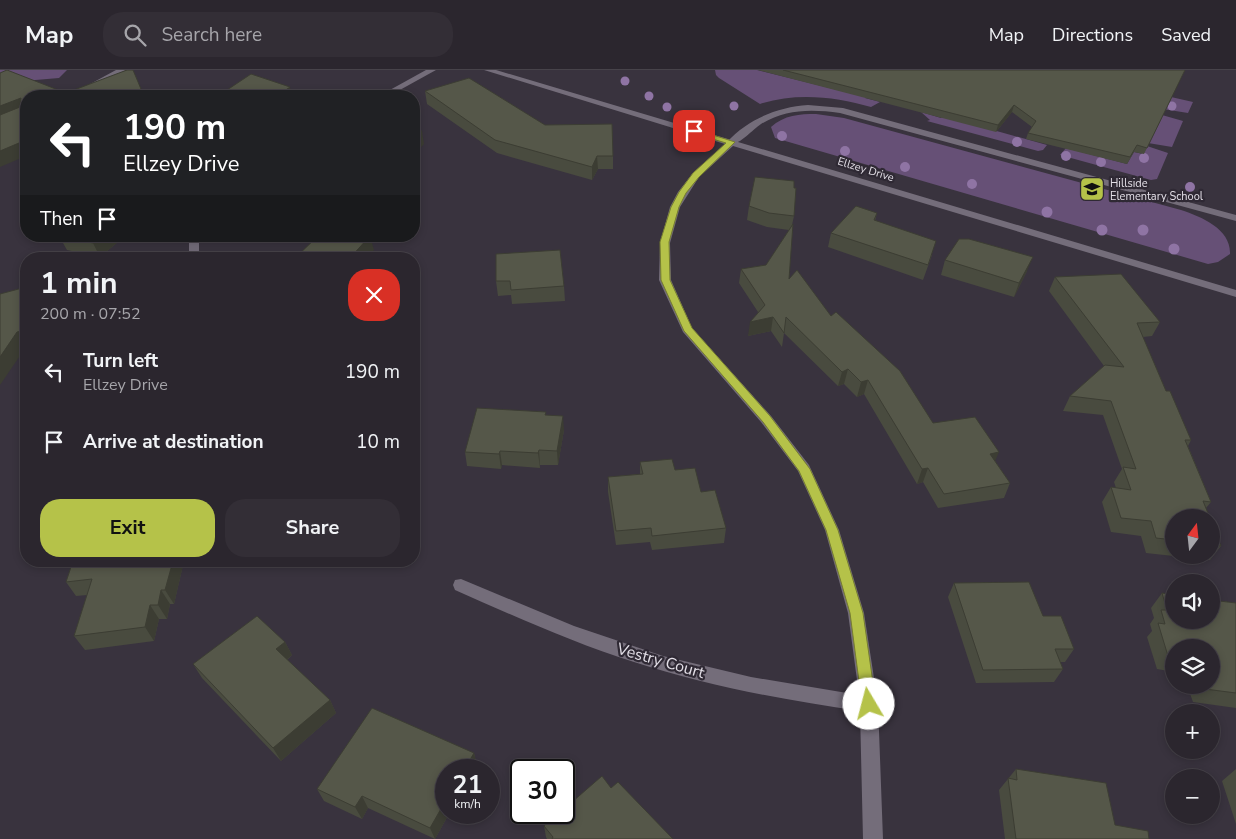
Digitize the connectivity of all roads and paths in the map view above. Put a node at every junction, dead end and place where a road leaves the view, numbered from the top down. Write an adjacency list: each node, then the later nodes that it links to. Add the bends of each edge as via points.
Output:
1 (122, 70): 4 (street)
2 (432, 70): 5 (street)
3 (488, 70): 6 (street, Ellzey Drive)
4 (84, 90)
5 (394, 90)
6 (732, 142): 7 (street, via 755,124 783,110 814,107 840,110); 8 (street, Ellzey Drive); 10 (street, via 696,175 675,207 664,242 665,280 687,329 766,419 804,469 832,530 856,613)
7 (1236, 218)
8 (1236, 294)
9 (461, 584): 10 (street, Vestry Court, via 530,617 635,655 750,685)
10 (869, 704): 11 (street)
11 (873, 839)

